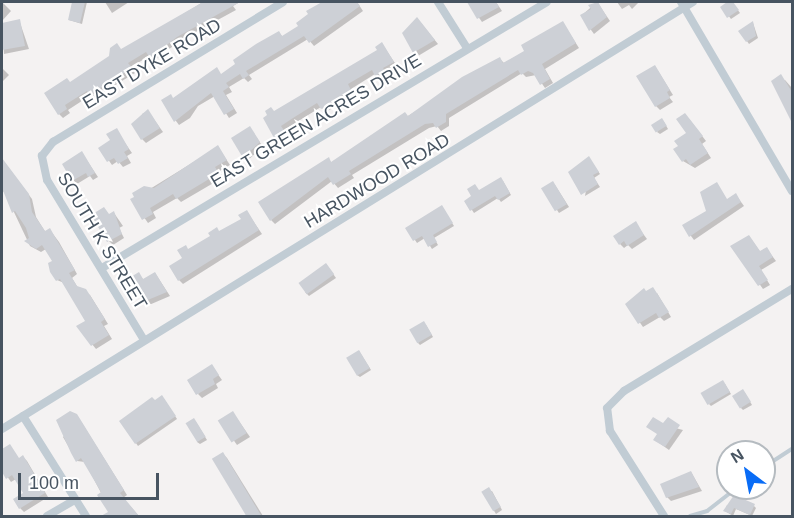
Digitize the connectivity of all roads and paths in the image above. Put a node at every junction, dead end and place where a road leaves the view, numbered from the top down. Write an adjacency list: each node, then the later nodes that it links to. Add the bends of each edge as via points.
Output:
1 (283, 2): 7 (street, EAST DYKE ROAD, via 53,142)
2 (438, 2): 6 (street)
3 (547, 2): 6 (street, EAST GREEN ACRES DRIVE)
4 (693, 2): 5 (street, HARDWOOD ROAD)
5 (683, 4): 8 (street); 11 (street, HARDWOOD ROAD)
6 (467, 48): 9 (street, EAST GREEN ACRES DRIVE)
7 (42, 156): 9 (street, SOUTH K STREET, via 47,180)
8 (792, 191)
9 (102, 268): 11 (street, SOUTH K STREET)
10 (792, 289): 20 (street, via 624,392 606,412 610,431)
11 (144, 340): 12 (street, HARDWOOD ROAD)
12 (23, 416): 13 (street, HARDWOOD ROAD); 16 (street)
13 (2, 429)
14 (792, 449): 15 (lane)
15 (776, 459)
16 (75, 500): 18 (street); 19 (street)
17 (721, 500): 21 (lane, via 707,511)
18 (47, 516)
19 (86, 516)
20 (664, 516)
21 (690, 516)

